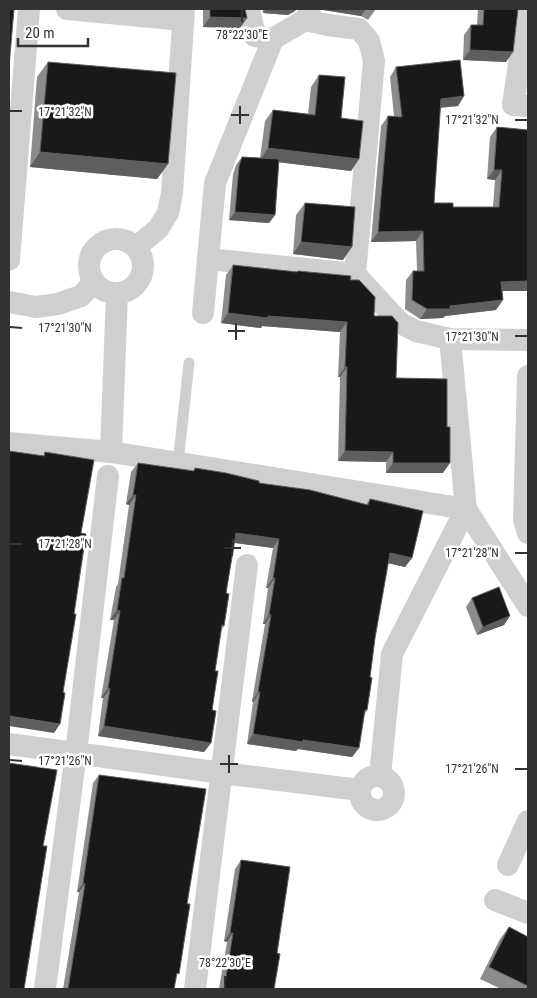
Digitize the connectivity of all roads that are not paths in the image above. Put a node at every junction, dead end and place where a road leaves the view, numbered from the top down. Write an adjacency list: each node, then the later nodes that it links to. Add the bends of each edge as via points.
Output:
1 (29, 9): 9 (street)
2 (67, 9): 6 (street)
3 (249, 9): 7 (street, via 255,36)
4 (527, 9): 8 (street, via 513,105)
5 (308, 14): 7 (street); 13 (street, via 328,25 360,29 369,41 374,61)
6 (183, 15): 10 (street, via 168,213 158,229)
7 (273, 39): 11 (street, via 215,183)
8 (528, 106)
9 (14, 132): 12 (street)
10 (136, 248): 14 (street, via 122,240 106,241 93,251 88,267); 15 (street, via 142,258 143,270 138,282)
11 (208, 259): 13 (street); 17 (street)
12 (9, 260)
13 (355, 274): 18 (street, via 400,323 416,331)
14 (94, 282): 15 (street, via 104,291); 16 (street, via 80,296 58,304 36,307)
15 (117, 293): 23 (street)
16 (9, 302)
17 (203, 313)
18 (450, 339): 19 (street); 26 (street)
19 (528, 340)
20 (189, 363): 24 (lane)
21 (528, 376): 27 (street, via 524,520)
22 (9, 444): 23 (street)
23 (111, 452): 24 (street)
24 (178, 462): 26 (street)
25 (108, 476): 31 (street)
26 (466, 509): 29 (street); 33 (street, via 392,654)
27 (528, 533)
28 (247, 565): 32 (street)
29 (525, 596)
30 (9, 744): 31 (street)
31 (76, 753): 32 (street); 39 (street)
32 (222, 773): 34 (street); 40 (street)
33 (380, 776): 34 (street, via 365,780); 34 (street, via 393,786 394,792 386,808 369,808 361,800)
34 (360, 790)
35 (528, 821): 36 (street)
36 (508, 865)
37 (495, 900): 38 (street)
38 (528, 913)
39 (45, 989)
40 (195, 989)

